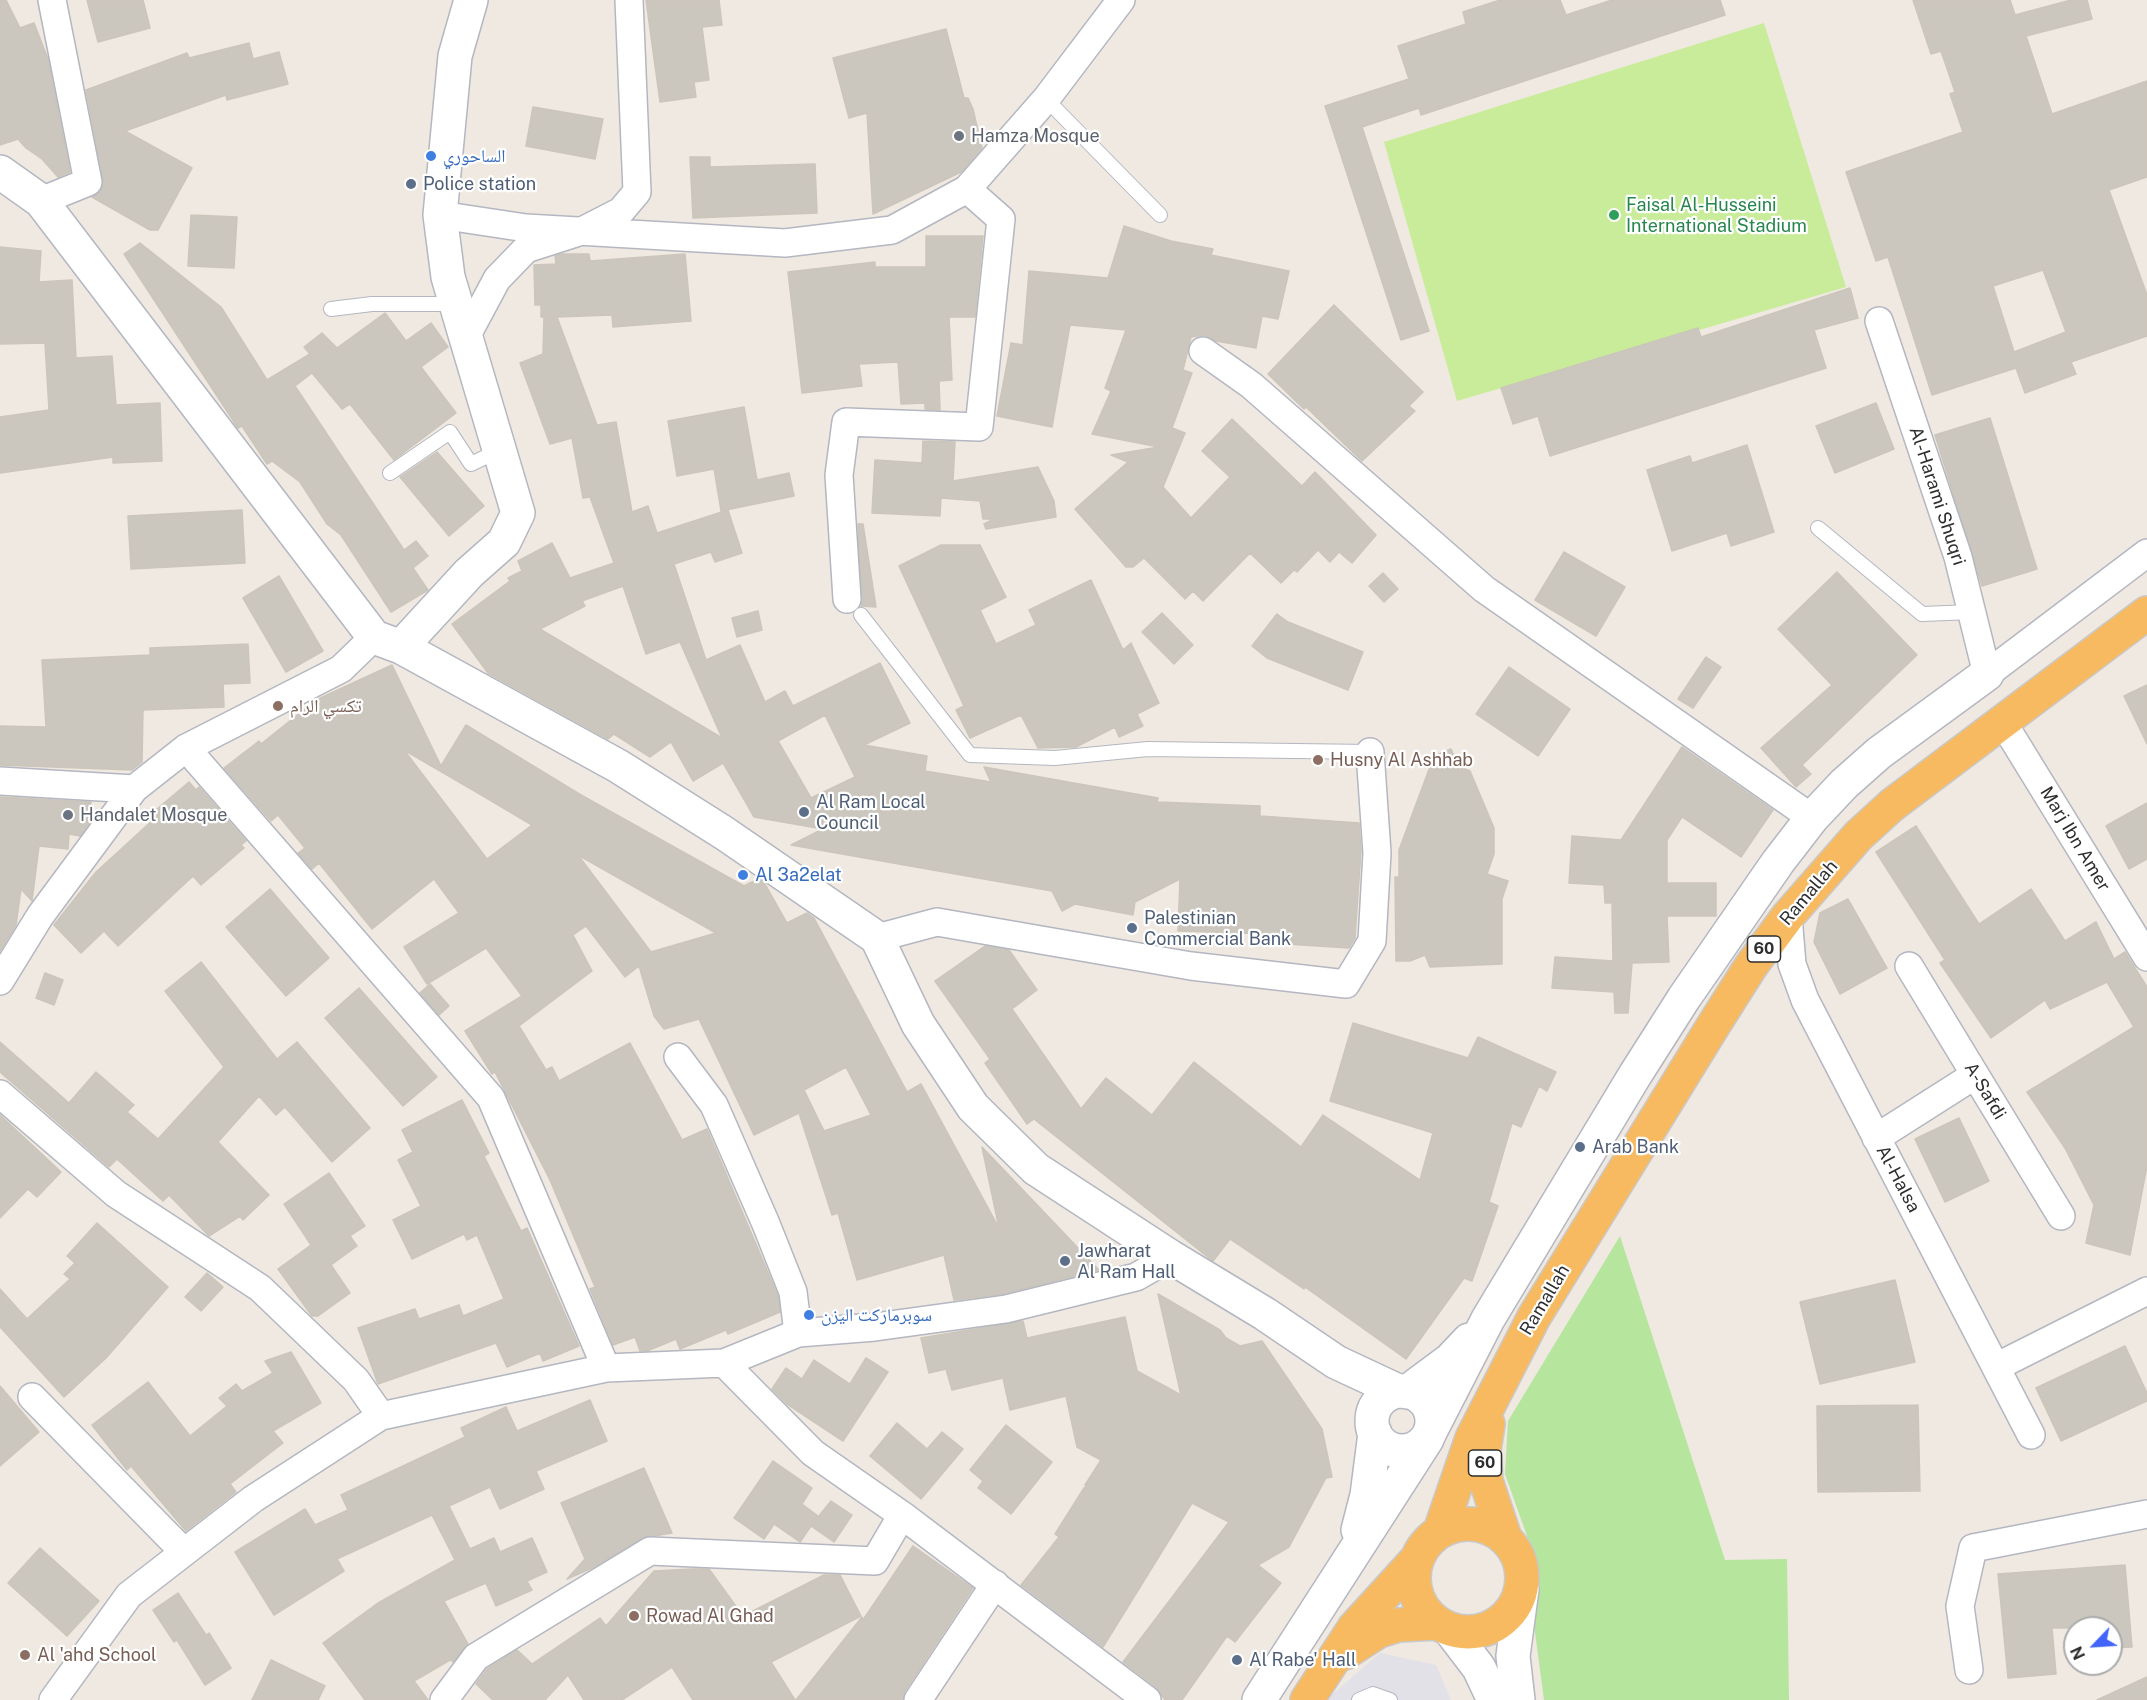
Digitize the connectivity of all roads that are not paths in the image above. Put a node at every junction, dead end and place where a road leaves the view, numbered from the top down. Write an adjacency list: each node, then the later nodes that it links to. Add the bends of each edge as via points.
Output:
1 (52, 0): 8 (street, via 88,182)
2 (471, 0): 9 (street, via 454,56)
3 (629, 0): 11 (street, via 637,192 621,211)
4 (1121, 0): 5 (street)
5 (1046, 99): 7 (street); 10 (lane)
6 (0, 171): 8 (street)
7 (967, 189): 11 (street, via 892,230 785,243); 21 (street, via 1001,219 979,427 846,422 839,475)
8 (41, 201): 24 (street)
9 (440, 215): 11 (street, via 526,228); 12 (street, via 448,277)
10 (1160, 216)
11 (582, 231): 15 (street, via 526,249 497,279)
12 (457, 304): 13 (lane, via 372,304); 15 (street)
13 (331, 309)
14 (1879, 321): 22 (street, Al-Harami Shuqri, via 1958,557)
15 (466, 338): 17 (street)
16 (1203, 351): 31 (street, via 1251,385 1484,589)
17 (500, 450): 18 (lane, via 471,464 450,432); 24 (street, via 518,513 504,542)
18 (390, 473)
19 (1818, 528): 22 (lane, via 1922,614)
20 (2147, 553): 25 (street)
21 (854, 607): 28 (lane, via 970,755 1055,758 1149,749)
22 (1972, 612): 25 (street, Al-Harami Shuqri)
23 (2147, 614): 26 (highway, Ramallah / 60)
24 (388, 642): 27 (street); 33 (street, via 618,766)
25 (1987, 674): 31 (street, via 1879,753)
26 (2002, 721): 32 (highway, Ramallah / 60, via 1858,836); 34 (street, Marj Ibn Amer)
27 (186, 748): 30 (street); 49 (street, via 491,1098)
28 (1370, 752): 33 (street, via 1377,853 1372,941 1346,984 1191,966 937,921)
29 (0, 781): 30 (street)
30 (134, 789): 36 (street, via 40,916)
31 (1812, 818): 45 (street, via 1684,998)
32 (1788, 916): 40 (street, Al-Halsa, via 1792,964 1805,1000); 50 (highway, Ramallah / 60, via 1713,1026 1534,1317)
33 (877, 938): 42 (street, via 918,1024 973,1107 1036,1169)
34 (2147, 957)
35 (1909, 966): 38 (street, A-Safdi)
36 (0, 981)
37 (678, 1057): 46 (street, via 714,1106 766,1224 794,1292)
38 (1975, 1075): 40 (street); 41 (street, A-Safdi)
39 (0, 1094): 53 (street, via 116,1194 260,1288 356,1380)
40 (1876, 1138): 48 (street, Al-Halsa)
41 (2061, 1216)
42 (1171, 1257): 44 (street); 46 (street, via 1136,1277 1006,1309 875,1328)
43 (2147, 1291): 48 (street)
44 (1265, 1314): 51 (street, via 1336,1362); 54 (street, via 1330,1370)
45 (1488, 1319): 51 (street, via 1450,1360); 55 (street)
46 (798, 1333): 47 (street)
47 (724, 1363): 49 (street); 58 (street, via 813,1454)
48 (1996, 1367): 56 (street, Al-Halsa)
49 (606, 1368): 53 (street)
50 (1497, 1386): 59 (highway, Ramallah / 60, via 1466,1456); 60 (highway, Ramallah / 60, via 1484,1450 1486,1481)
51 (1402, 1391): 54 (street, via 1381,1400 1375,1408); 55 (street, via 1425,1401 1430,1410)
52 (32, 1397): 61 (street)
53 (381, 1416): 61 (street, via 253,1499)
54 (1373, 1428): 55 (street, via 1383,1444 1401,1451 1420,1446); 63 (street, via 1367,1495)
55 (1429, 1434): 63 (street)
56 (2031, 1435)
57 (2147, 1514): 68 (street, via 1973,1548 1960,1606)
58 (902, 1515): 64 (street); 70 (street, via 875,1561 650,1551 476,1658)
59 (1440, 1531): 60 (highway, via 1474,1524 1491,1528); 62 (highway, 60)
60 (1505, 1538): 65 (highway, 60, via 1521,1564)
61 (184, 1552): 69 (street, via 129,1595)
62 (1416, 1560): 66 (highway, via 1416,1595 1424,1611); 67 (highway, 60, via 1354,1628)
63 (1346, 1563): 73 (street)
64 (995, 1584): 71 (street); 72 (street)
65 (1522, 1589): 66 (highway, 60, via 1515,1607 1503,1621 1486,1630 1468,1633); 78 (street, via 1513,1656)
66 (1444, 1627): 67 (highway, 60, via 1398,1625 1378,1631); 77 (street, via 1479,1668)
67 (1330, 1664): 74 (highway, 60)
68 (1969, 1670)
69 (53, 1700)
70 (444, 1700)
71 (918, 1700)
72 (1147, 1700)
73 (1258, 1700)
74 (1307, 1700)
75 (1359, 1700): 76 (lane, via 1373,1694)
76 (1390, 1700)
77 (1494, 1700)
78 (1518, 1700)

